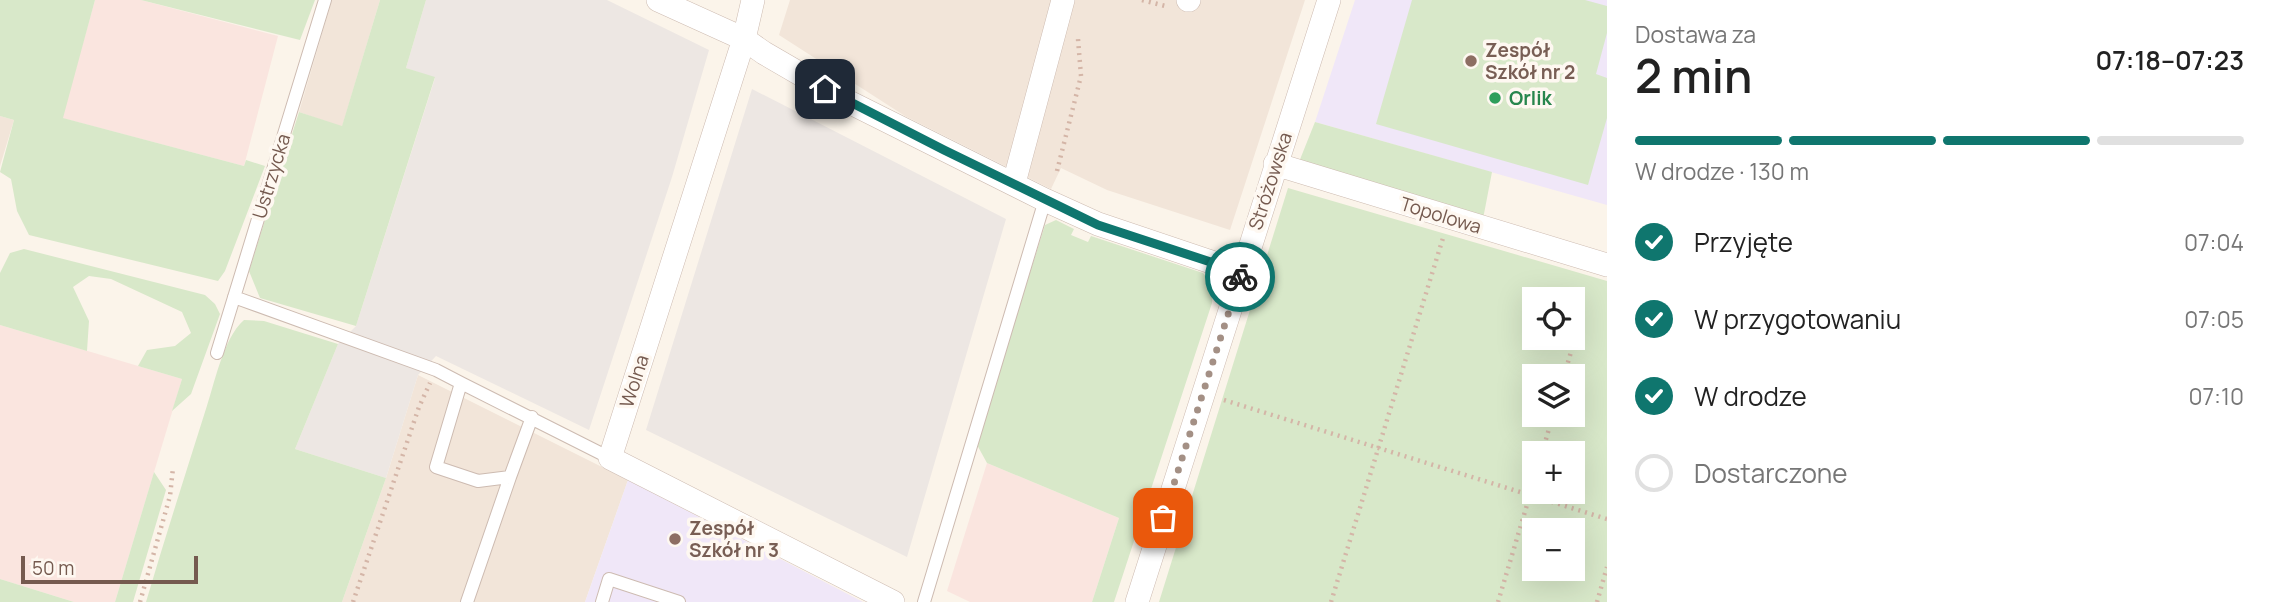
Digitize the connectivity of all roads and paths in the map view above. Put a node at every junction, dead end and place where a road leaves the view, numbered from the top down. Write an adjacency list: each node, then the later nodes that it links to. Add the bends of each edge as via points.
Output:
1 (325, 0): 15 (lane, Ustrzycka)
2 (658, 0): 7 (street)
3 (753, 0): 7 (street, Wolna)
4 (1063, 0): 10 (street)
5 (1329, 0): 8 (street, Stróżowska)
6 (1077, 34): 9 (path, via 1081,76)
7 (744, 39): 10 (street, via 845,100); 22 (street, Wolna)
8 (1275, 164): 13 (street, Topolowa); 14 (street, Stróżowska)
9 (1057, 171)
10 (1014, 183): 11 (street)
11 (1045, 200): 14 (street, via 1098,225); 36 (lane)
12 (1444, 238): 21 (path)
13 (1607, 265)
14 (1241, 272): 19 (street, Stróżowska)
15 (234, 297): 16 (lane, Ustrzycka); 17 (lane)
16 (217, 353)
17 (436, 370): 18 (lane); 31 (path, via 419,407)
18 (461, 383): 20 (lane); 24 (lane, via 436,467 478,481)
19 (1203, 393): 21 (path); 37 (street, Stróżowska)
20 (531, 417): 22 (lane); 24 (lane)
21 (1380, 449): 25 (path); 38 (path)
22 (610, 458): 35 (street, via 859,592)
23 (173, 468): 30 (path, via 170,496)
24 (510, 477): 32 (lane)
25 (1522, 493)
26 (1527, 504): 39 (path)
27 (1559, 504): 28 (path)
28 (1607, 519)
29 (1607, 567): 40 (path)
30 (140, 602)
31 (353, 602)
32 (467, 602)
33 (602, 602): 34 (lane, via 609,579)
34 (679, 602)
35 (893, 602)
36 (924, 602)
37 (1137, 602)
38 (1331, 602)
39 (1498, 602)
40 (1597, 602)

